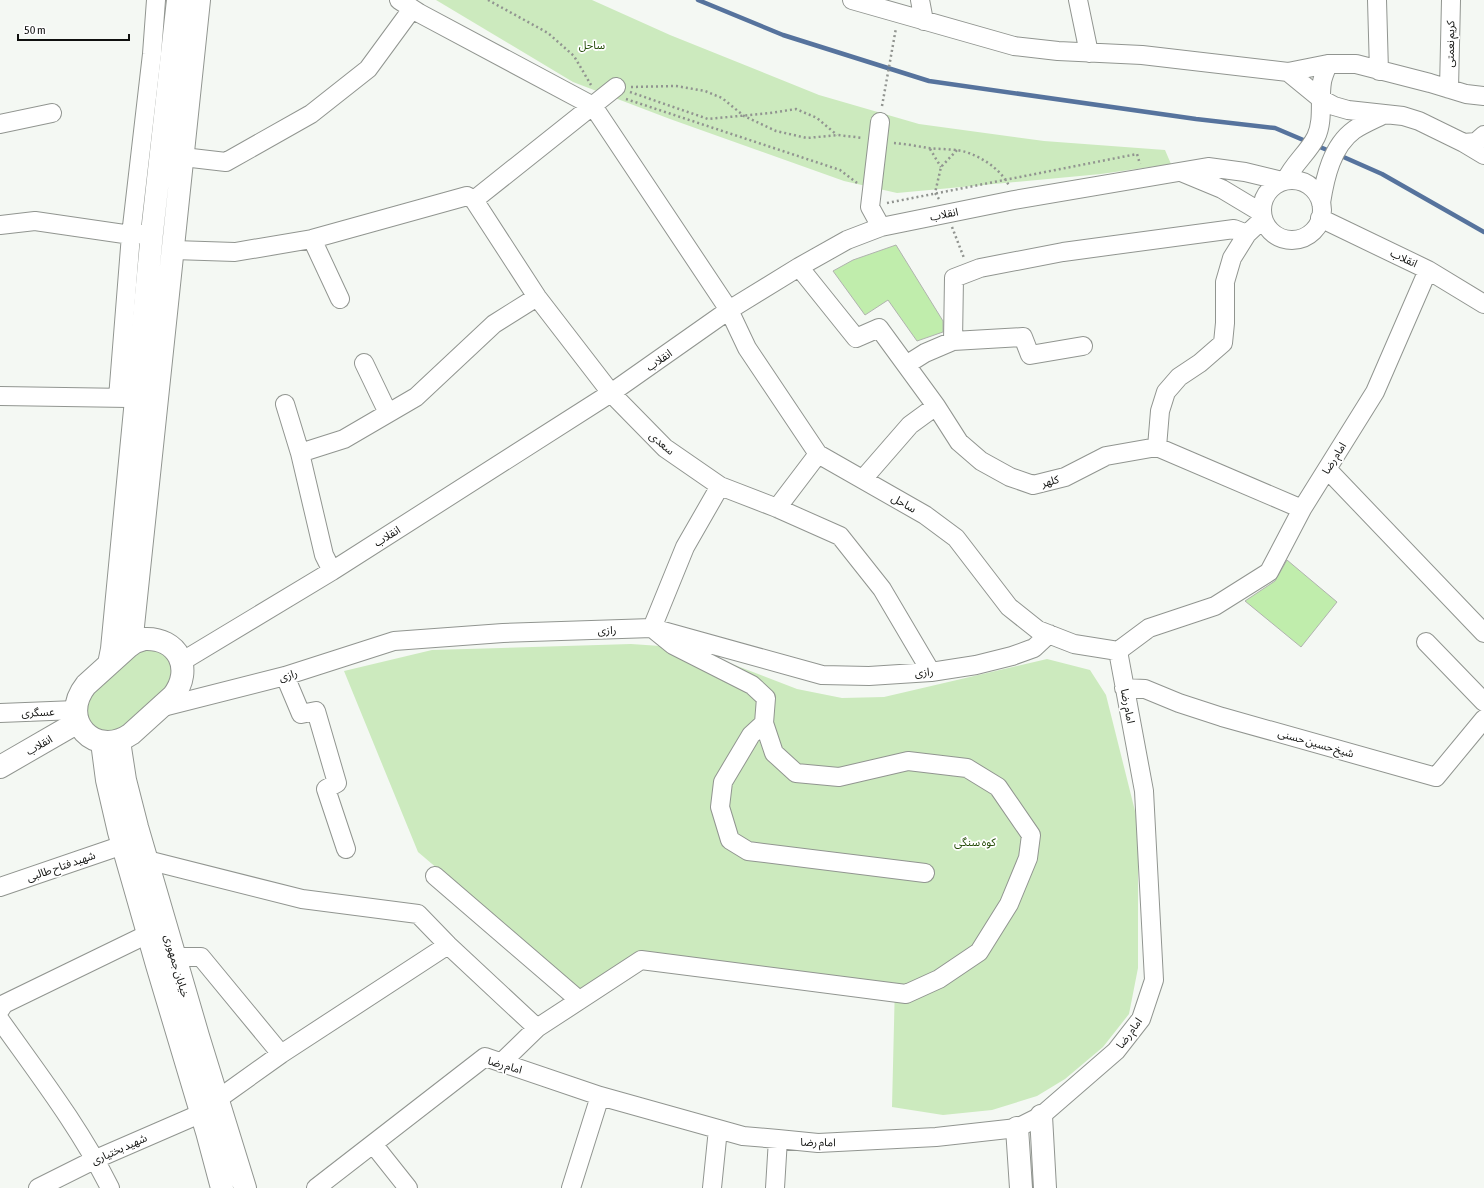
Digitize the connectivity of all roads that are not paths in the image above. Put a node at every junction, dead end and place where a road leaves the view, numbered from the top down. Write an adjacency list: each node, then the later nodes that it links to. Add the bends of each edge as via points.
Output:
1 (156, 0): 37 (street)
2 (178, 0): 35 (main road)
3 (199, 0): 27 (main road)
4 (852, 0): 10 (street)
5 (920, 0): 10 (street)
6 (1078, 0): 11 (street)
7 (1377, 0): 13 (street)
8 (1451, 0): 15 (street, کریم نعمتی)
9 (406, 4): 16 (street); 27 (street, via 368,69 311,114 226,162)
10 (924, 21): 11 (street, via 1014,46)
11 (1089, 53): 14 (street, via 1142,55)
12 (1328, 64): 13 (street, via 1356,64); 14 (street); 18 (street, via 1322,81)
13 (1379, 70): 15 (street)
14 (1288, 72): 18 (street)
15 (1458, 91): 17 (street); 19 (street, via 1479,100)
16 (605, 96): 30 (street); 45 (street, ساحل)
17 (1484, 96)
18 (1321, 102): 21 (street, via 1348,110); 29 (street, via 1316,137)
19 (1484, 105)
20 (52, 114): 23 (street)
21 (1386, 114): 25 (street, via 1419,121); 31 (street, via 1354,130 1341,143 1328,168)
22 (880, 122): 34 (street, via 870,201)
23 (0, 124)
24 (1484, 134): 25 (street, via 1476,142)
25 (1464, 143): 26 (street)
26 (1484, 155)
27 (183, 157): 39 (main road)
28 (1181, 172): 29 (street, انقلاب, via 1208,167); 32 (street, via 1222,189); 34 (street, انقلاب, via 1014,200)
29 (1286, 177): 31 (street, via 1304,182 1311,187); 32 (street, via 1266,194 1262,203)
30 (474, 200): 38 (street, via 467,196); 42 (street, سعدی)
31 (1322, 203): 32 (street, via 1316,227 1310,234 1292,240 1274,234); 41 (street, انقلاب)
32 (1262, 216): 36 (street)
33 (0, 225): 37 (street, via 35,221)
34 (880, 227): 40 (street, انقلاب, via 847,240)
35 (152, 233): 37 (street); 39 (main road); 52 (main road)
36 (1247, 234): 46 (street, via 1234,229 1202,233 1063,252 980,268 954,278); 56 (street, via 1232,258 1225,282 1223,343 1179,377 1166,392 1160,411)
37 (131, 235): 52 (street)
38 (312, 240): 39 (street, via 235,252); 43 (street)
39 (174, 243): 69 (main road)
40 (799, 267): 45 (street, انقلاب); 49 (street, کلهر, via 856,338 879,328)
41 (1428, 270): 44 (street, انقلاب); 59 (street, امام رضا, via 1375,392)
42 (537, 297): 50 (street, سعدی); 55 (street, via 494,324 416,397)
43 (340, 299)
44 (1484, 304)
45 (729, 310): 50 (street, انقلاب); 58 (street, ساحل, via 747,348)
46 (953, 341): 47 (street, via 1023,337 1030,355); 49 (street, via 925,353)
47 (1083, 346)
48 (364, 363): 55 (street)
49 (906, 365): 54 (street, کلهر)
50 (611, 393): 61 (street, سعدی, via 664,448); 64 (street, انقلاب)
51 (0, 396): 52 (street)
52 (127, 398): 72 (main road)
53 (285, 404): 57 (street)
54 (936, 406): 56 (street, کلهر, via 959,442 981,461 1010,477 1033,485 1065,477 1106,456); 60 (street, via 910,425)
55 (388, 413): 57 (street, via 344,439)
56 (1157, 447): 63 (street)
57 (300, 453): 64 (street, via 324,554)
58 (818, 454): 60 (street, ساحل); 62 (street)
59 (1327, 469): 63 (street, امام رضا); 66 (street)
60 (863, 479): 67 (street, ساحل, via 925,515 956,538 1009,607 1038,630)
61 (720, 486): 62 (street, سعدی); 65 (street, via 685,547)
62 (777, 508): 73 (street, سعدی, via 840,536 882,589)
63 (1302, 509): 70 (street, امام رضا, via 1269,572 1215,606 1149,628)
64 (332, 571): 71 (street, انقلاب)
65 (652, 628): 73 (street, رازی, via 822,675 869,676); 74 (street, رازی, via 503,632 394,641); 81 (street, via 673,646 752,685 766,698)
66 (1484, 633)
67 (1049, 634): 70 (street, ساحل, via 1074,644); 73 (street, رازی, via 1034,648 1012,656)
68 (1426, 642): 76 (street)
69 (131, 645): 71 (main road, via 144,639 163,641 171,646); 72 (main road)
70 (1118, 651): 75 (street, امام رضا)
71 (182, 662): 77 (main road, via 182,680 178,689)
72 (109, 664): 79 (main road, via 80,692)
73 (931, 672)
74 (285, 676): 77 (street, رازی); 85 (street, via 301,714 316,711 338,783 326,788)
75 (1124, 688): 80 (street, شیخ حسین حسنی, via 1145,689 1222,717 1436,777); 102 (street, امام رضا, via 1144,791 1154,980 1141,1019 1116,1051)
76 (1484, 702)
77 (159, 708): 82 (main road, via 131,734)
78 (0, 713): 79 (street, عسگری)
79 (77, 716): 82 (main road, via 88,735 96,740); 83 (main road, انقلاب)
80 (1484, 719)
81 (764, 723): 87 (street, via 751,735 723,782 720,807 730,840 748,851); 93 (street, via 774,753 796,773 839,777 908,761 967,768 998,787 1031,835 1028,858 1009,904 979,952 939,979 906,994 641,960)
82 (111, 741): 84 (main road, خیابان جمهوری, via 107,780); 86 (main road, خیابان جمهوری, via 125,780)
83 (0, 767)
84 (123, 845): 89 (street, شهید فتاح طالبی); 90 (main road, خیابان جمهوری)
85 (346, 849)
86 (147, 860): 91 (street, via 302,899 418,914); 92 (main road, خیابان جمهوری)
87 (925, 873)
88 (435, 876): 93 (street)
89 (0, 887)
90 (148, 934): 94 (street, via 4,1004); 101 (main road, خیابان جمهوری)
91 (448, 945): 96 (street); 97 (street)
92 (175, 956): 97 (street, via 201,957); 100 (main road, خیابان جمهوری)
93 (579, 1000): 96 (street)
94 (0, 1010)
95 (0, 1020): 107 (street)
96 (537, 1028): 98 (street)
97 (281, 1054): 100 (street)
98 (501, 1063): 99 (street, امام رضا); 106 (street, امام رضا, via 485,1057)
99 (600, 1096): 104 (street, امام رضا); 114 (street)
100 (218, 1099): 111 (main road, خیابان جمهوری)
101 (202, 1113): 107 (street, شهید بختیاری); 110 (main road, خیابان جمهوری)
102 (1041, 1116): 103 (street, امام رضا); 118 (main road)
103 (1017, 1128): 105 (street, امام رضا, via 936,1137 818,1143); 117 (main road)
104 (718, 1129): 105 (street, امام رضا, via 743,1136); 115 (street)
105 (778, 1139): 116 (street)
106 (373, 1144): 112 (street, امام رضا); 113 (street)
107 (96, 1159): 108 (street, شهید بختیاری); 109 (street)
108 (38, 1188)
109 (110, 1188)
110 (222, 1188)
111 (245, 1188)
112 (316, 1188)
113 (408, 1188)
114 (572, 1188)
115 (712, 1188)
116 (775, 1188)
117 (1020, 1188)
118 (1045, 1188)

